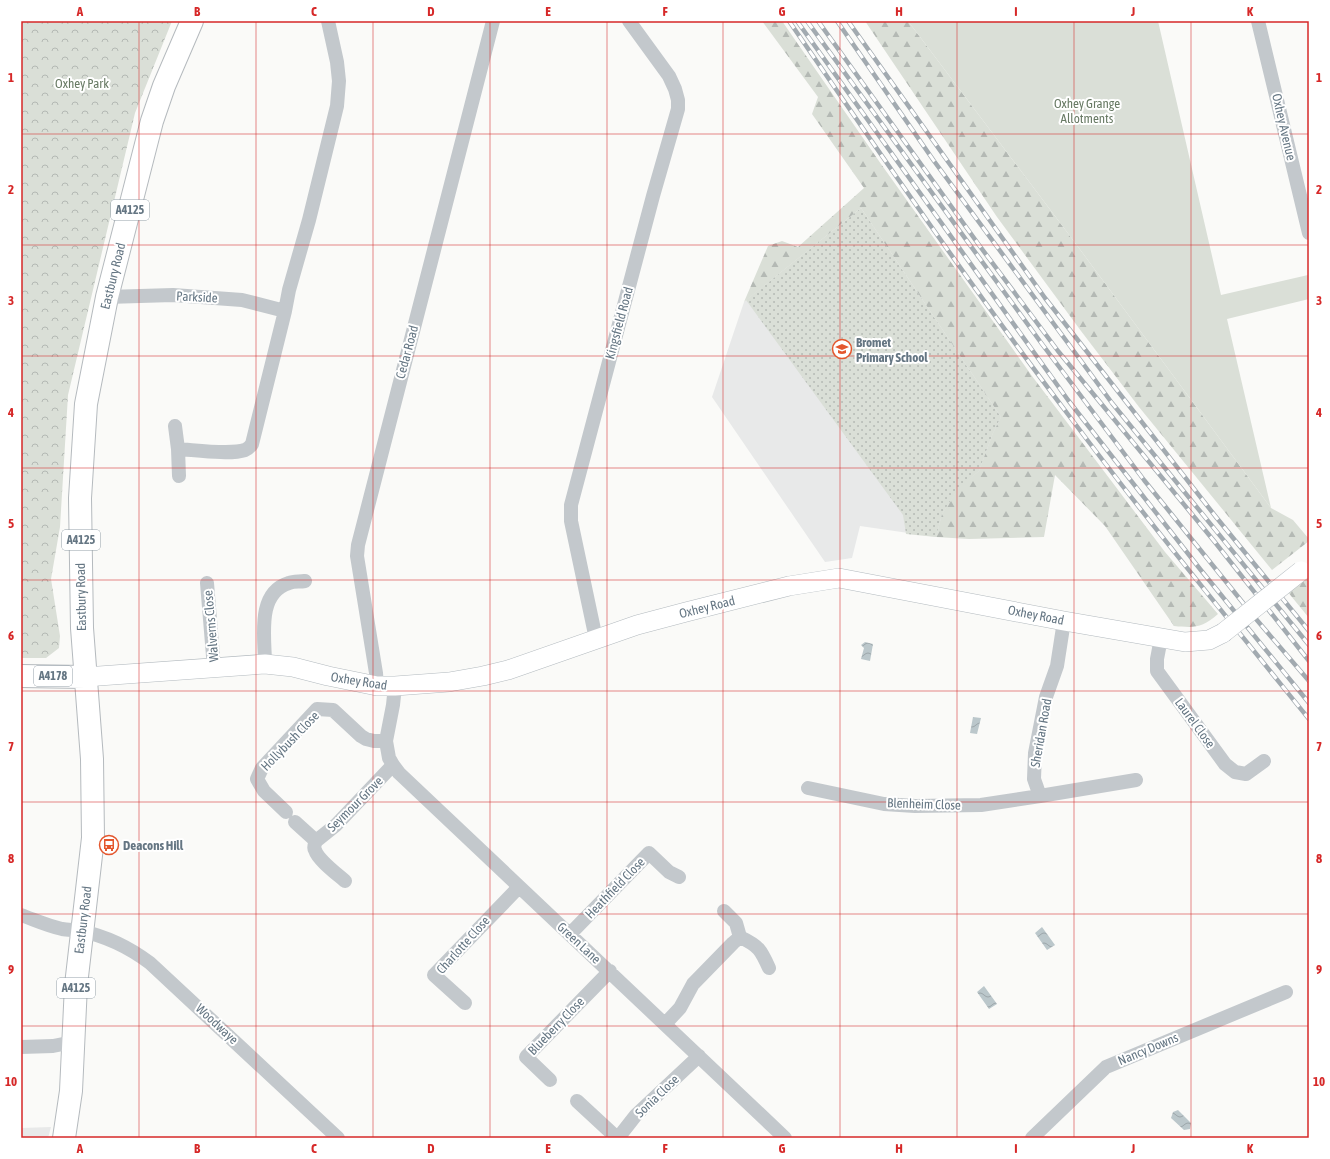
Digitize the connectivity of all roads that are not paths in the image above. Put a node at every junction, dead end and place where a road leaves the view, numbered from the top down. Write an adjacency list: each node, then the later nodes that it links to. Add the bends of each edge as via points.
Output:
1 (192, 21): 7 (main road, Eastbury Road / A4125, via 152,121)
2 (328, 21): 8 (street, via 337,62 337,106)
3 (493, 21): 22 (street, Cedar Road, via 358,545 357,556 376,672)
4 (629, 21): 17 (street, Kingsfield Road, via 669,76 675,89 678,109 652,196 571,505 571,521)
5 (1258, 21): 6 (street, Oxhey Avenue)
6 (1309, 234)
7 (108, 297): 8 (street, Parkside, via 173,295 242,300); 21 (main road, Eastbury Road / A4125, via 86,404 80,498 82,643)
8 (285, 311): 10 (street, via 249,448 236,452)
9 (175, 426): 10 (street)
10 (178, 449): 11 (street)
11 (179, 476)
12 (1305, 568): 16 (street, Oxhey Road, bridge, via 1223,633 1209,640 1185,642)
13 (304, 582): 18 (street, via 283,586 269,599 264,618)
14 (207, 583): 19 (street, Walverns Close)
15 (1064, 621): 16 (street, Oxhey Road); 17 (street, Oxhey Road, via 839,578 744,597 637,625); 28 (street, Sheridan Road, via 1057,666 1046,697 1035,753 1034,779)
16 (1161, 638): 24 (street, Laurel Close, via 1156,671 1225,764 1235,772 1246,774)
17 (596, 639): 22 (street, Oxhey Road, via 489,675 449,682)
18 (265, 664): 19 (street, Oxhey Road); 22 (street, Oxhey Road, via 294,667)
19 (214, 668): 21 (street, Oxhey Road)
20 (21, 676): 21 (main road, A4178)
21 (85, 676): 36 (main road, Eastbury Road / A4125, via 90,716 93,838)
22 (386, 686): 23 (street, Green Lane, via 393,705)
23 (386, 741): 25 (street, Green Lane); 29 (street, Hollybush Close, via 366,739 333,710 318,709 310,715 262,768 257,779 264,791)
24 (1264, 761)
25 (393, 765): 30 (street, Seymour Grove, via 336,825); 33 (street, Green Lane, via 413,787)
26 (1136, 780): 28 (street)
27 (808, 788): 28 (street, Blenheim Close, via 884,804 928,806 981,805)
28 (1040, 796)
29 (291, 817): 30 (street, Seymour Grove)
30 (316, 841): 32 (street, Seymour Grove, via 316,853)
31 (679, 877): 37 (street, Heathfield Close, via 669,872 649,853)
32 (345, 881)
33 (519, 886): 37 (street, Green Lane); 42 (street, Charlotte Close, via 434,975)
34 (724, 911): 38 (street, via 736,923)
35 (21, 916): 36 (street, Woodwaye)
36 (82, 931): 44 (main road, Eastbury Road / A4125); 50 (street, Woodwaye, via 138,954 150,963)
37 (570, 934): 40 (street, Green Lane)
38 (740, 937): 39 (street, via 759,949); 43 (street, via 692,984 680,1008)
39 (769, 968)
40 (610, 971): 43 (street, Green Lane); 47 (street, Blueberry Close, via 526,1057)
41 (1286, 992): 53 (street, Nancy Downs, via 1106,1067)
42 (465, 1003)
43 (665, 1024): 46 (street, Green Lane)
44 (72, 1042): 45 (street, via 53,1046); 49 (main road, Eastbury Road / A4125, via 71,1091)
45 (21, 1047)
46 (699, 1056): 51 (street, Sonia Close, via 636,1115); 52 (street, Green Lane)
47 (550, 1080)
48 (577, 1101): 51 (street, Sonia Close)
49 (64, 1138)
50 (338, 1138)
51 (617, 1138)
52 (785, 1138)
53 (1032, 1138)

